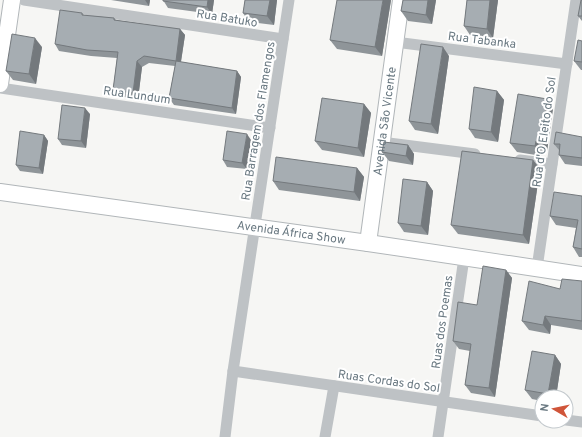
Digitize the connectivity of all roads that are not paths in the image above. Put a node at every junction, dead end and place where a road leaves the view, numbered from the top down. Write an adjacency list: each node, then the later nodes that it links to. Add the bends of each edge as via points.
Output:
1 (12, 0): 9 (street)
2 (24, 0): 6 (street, Rua Batuko)
3 (289, 0): 6 (street, Rua Barragem dos Flamengos)
4 (401, 0): 7 (street, Avenida São Vicente)
5 (576, 0): 8 (street, Rua d'O Eleito do Sol)
6 (283, 39): 11 (street, Rua Barragem dos Flamengos)
7 (395, 42): 8 (street, Rua Tabanka); 12 (street, Avenida São Vicente)
8 (567, 64): 15 (street, Rua d'O Eleito do Sol)
9 (0, 84)
10 (0, 88): 11 (street, Rua Lundum)
11 (270, 128): 17 (street, Rua Barragem dos Flamengos)
12 (381, 142): 13 (street); 18 (street, Avenida São Vicente)
13 (482, 155)
14 (513, 159): 15 (street)
15 (552, 164): 20 (street, Rua d'O Eleito do Sol)
16 (0, 192): 17 (street, Avenida África Show)
17 (254, 228): 18 (street, Avenida África Show); 22 (street, Rua Barragem dos Flamengos)
18 (368, 243): 19 (street, Avenida África Show)
19 (464, 258): 20 (street, Avenida África Show); 24 (street, Ruas dos Poemas)
20 (537, 268): 21 (street, Avenida África Show)
21 (582, 275)
22 (233, 371): 23 (street, Ruas Cordas do Sol); 26 (street, Rua Barragem dos Flamengos)
23 (334, 386): 24 (street, Ruas Cordas do Sol); 27 (street)
24 (443, 402): 25 (street, Ruas Cordas do Sol); 28 (street, Ruas dos Poemas)
25 (534, 415)
26 (225, 437)
27 (325, 437)
28 (438, 437)

